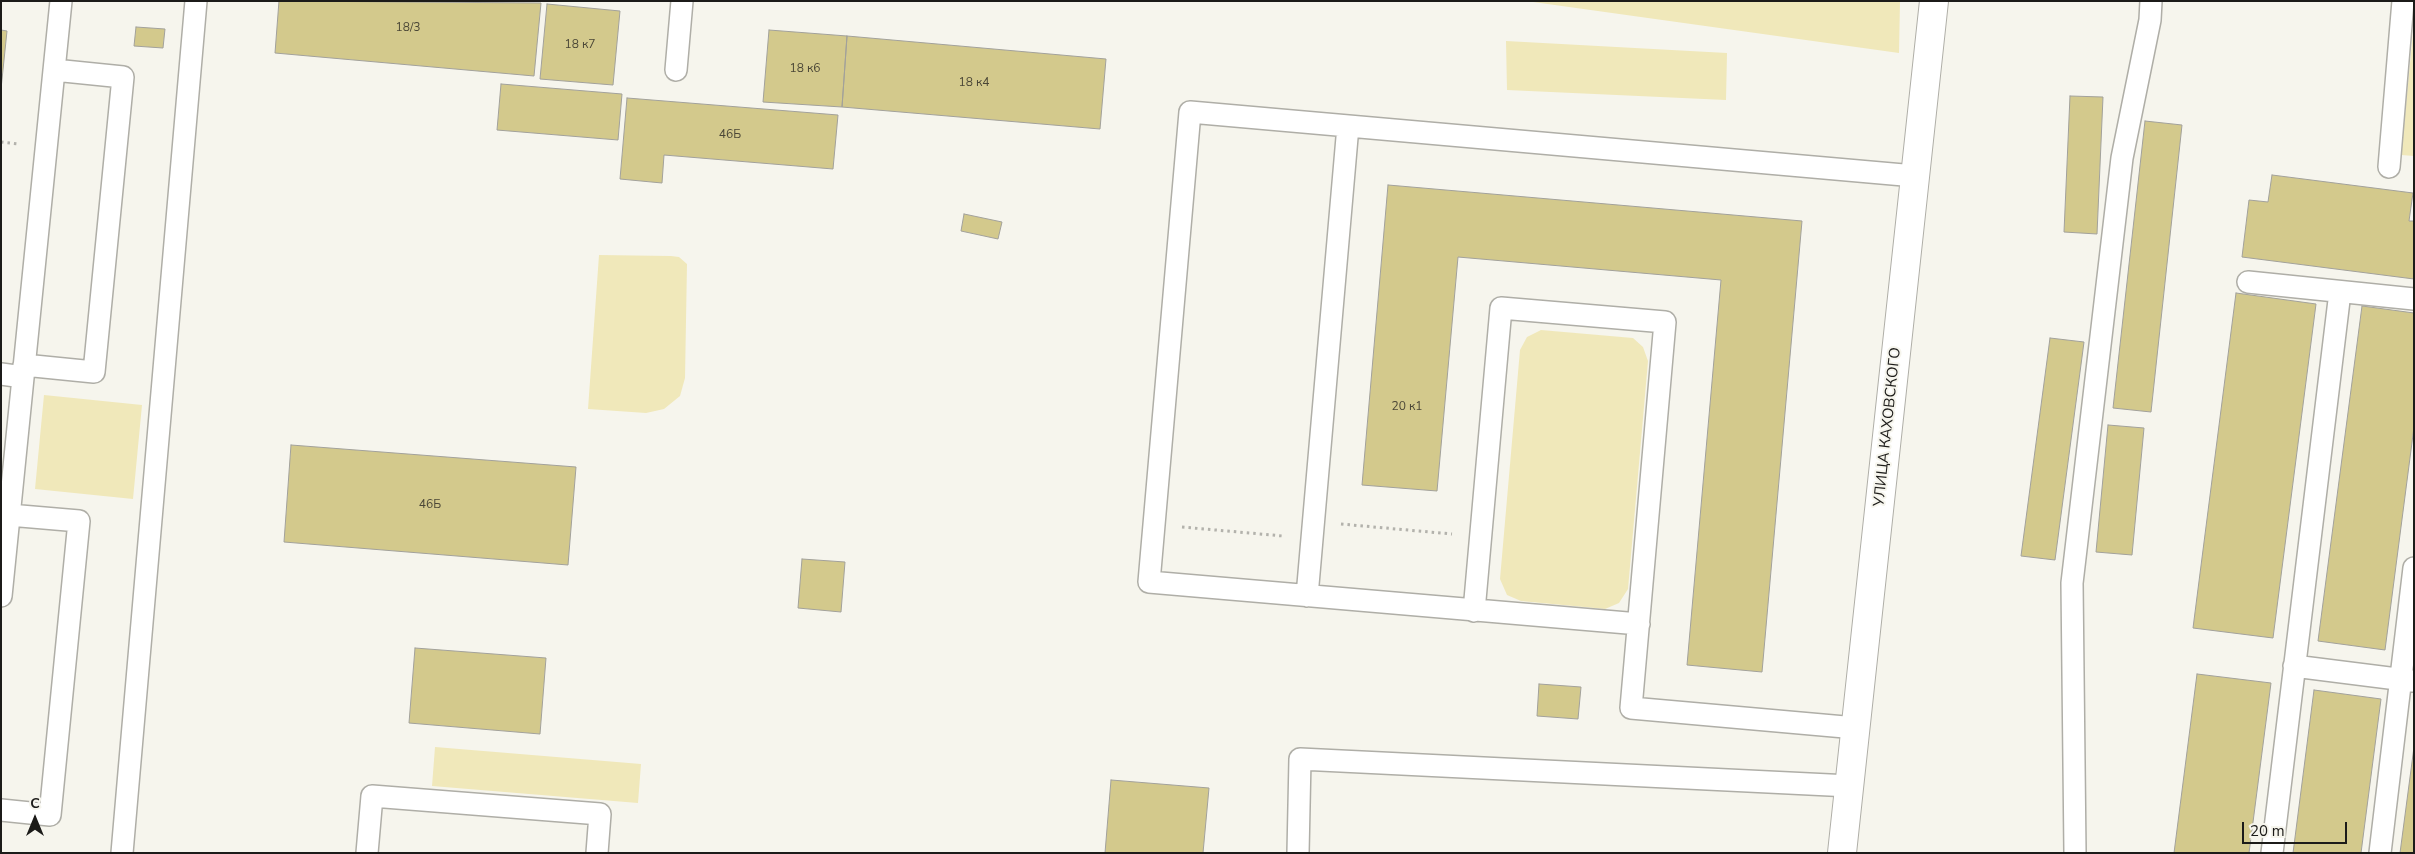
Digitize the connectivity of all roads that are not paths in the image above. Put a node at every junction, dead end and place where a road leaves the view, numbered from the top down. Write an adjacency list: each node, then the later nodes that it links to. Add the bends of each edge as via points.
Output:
1 (60, 1): 7 (lane)
2 (196, 1): 28 (lane)
3 (682, 1): 8 (lane)
4 (1934, 1): 11 (street, УЛИЦА КАХОВСКОГО)
5 (2151, 1): 33 (lane, via 2122,158 2072,583)
6 (2403, 1): 10 (lane)
7 (54, 70): 15 (lane); 15 (lane, via 123,77 100,313 94,372)
8 (676, 70)
9 (1348, 126): 11 (lane); 20 (lane); 20 (lane, via 1190,112 1154,524 1149,582)
10 (2389, 167)
11 (1915, 176): 25 (street, УЛИЦА КАХОВСКОГО)
12 (2248, 282): 13 (lane)
13 (2340, 292): 14 (lane); 23 (lane)
14 (2414, 299)
15 (24, 371): 16 (lane); 17 (lane)
16 (1, 374)
17 (9, 514): 19 (lane); 27 (lane, via 79,522 50,815)
18 (2414, 568): 24 (lane)
19 (1, 596)
20 (1307, 596): 21 (lane)
21 (1474, 610): 22 (lane); 22 (lane, via 1500,308 1665,322)
22 (1639, 624): 25 (lane, via 1631,708)
23 (2294, 666): 24 (lane); 34 (lane)
24 (2407, 680): 35 (lane)
25 (1856, 728): 26 (street, УЛИЦА КАХОВСКОГО)
26 (1850, 786): 31 (lane, via 1300,759); 32 (street, УЛИЦА КАХОВСКОГО)
27 (1, 810)
28 (122, 853)
29 (367, 853): 30 (lane, via 372,796 600,814)
30 (597, 853)
31 (1298, 853)
32 (1842, 853)
33 (2075, 853)
34 (2272, 853)
35 (2380, 853)

